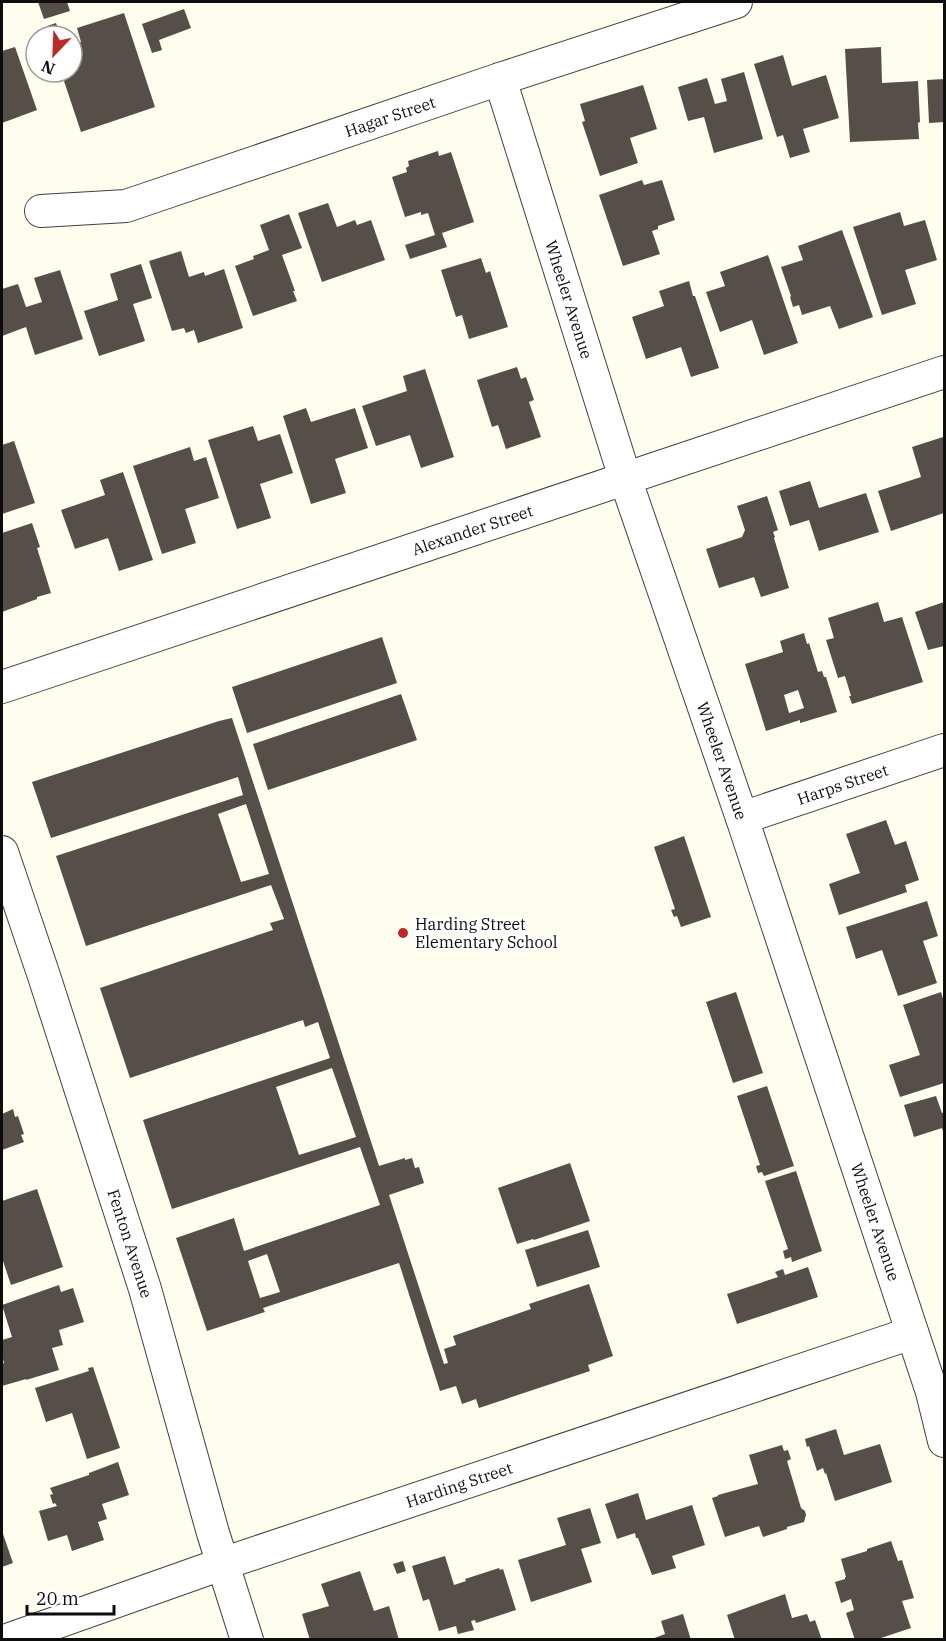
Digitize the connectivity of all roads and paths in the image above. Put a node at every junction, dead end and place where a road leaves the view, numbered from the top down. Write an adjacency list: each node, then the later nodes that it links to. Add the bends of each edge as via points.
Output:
1 (736, 2): 2 (street, Hagar Street)
2 (500, 79): 3 (street, Hagar Street, via 126,206); 5 (street, Wheeler Avenue)
3 (41, 211)
4 (945, 372): 5 (street, Alexander Street)
5 (625, 478): 6 (street, Alexander Street); 8 (street, Wheeler Avenue)
6 (2, 687)
7 (945, 750): 8 (street, Harps Street)
8 (742, 818): 10 (street, Wheeler Avenue)
9 (2, 852): 12 (street, Fenton Avenue, via 145,1289)
10 (912, 1333): 11 (street, Wheeler Avenue); 12 (street, Harding Street)
11 (945, 1441)
12 (222, 1564): 13 (street, Harding Street); 14 (street, Fenton Avenue)
13 (7, 1640)
14 (247, 1640)

